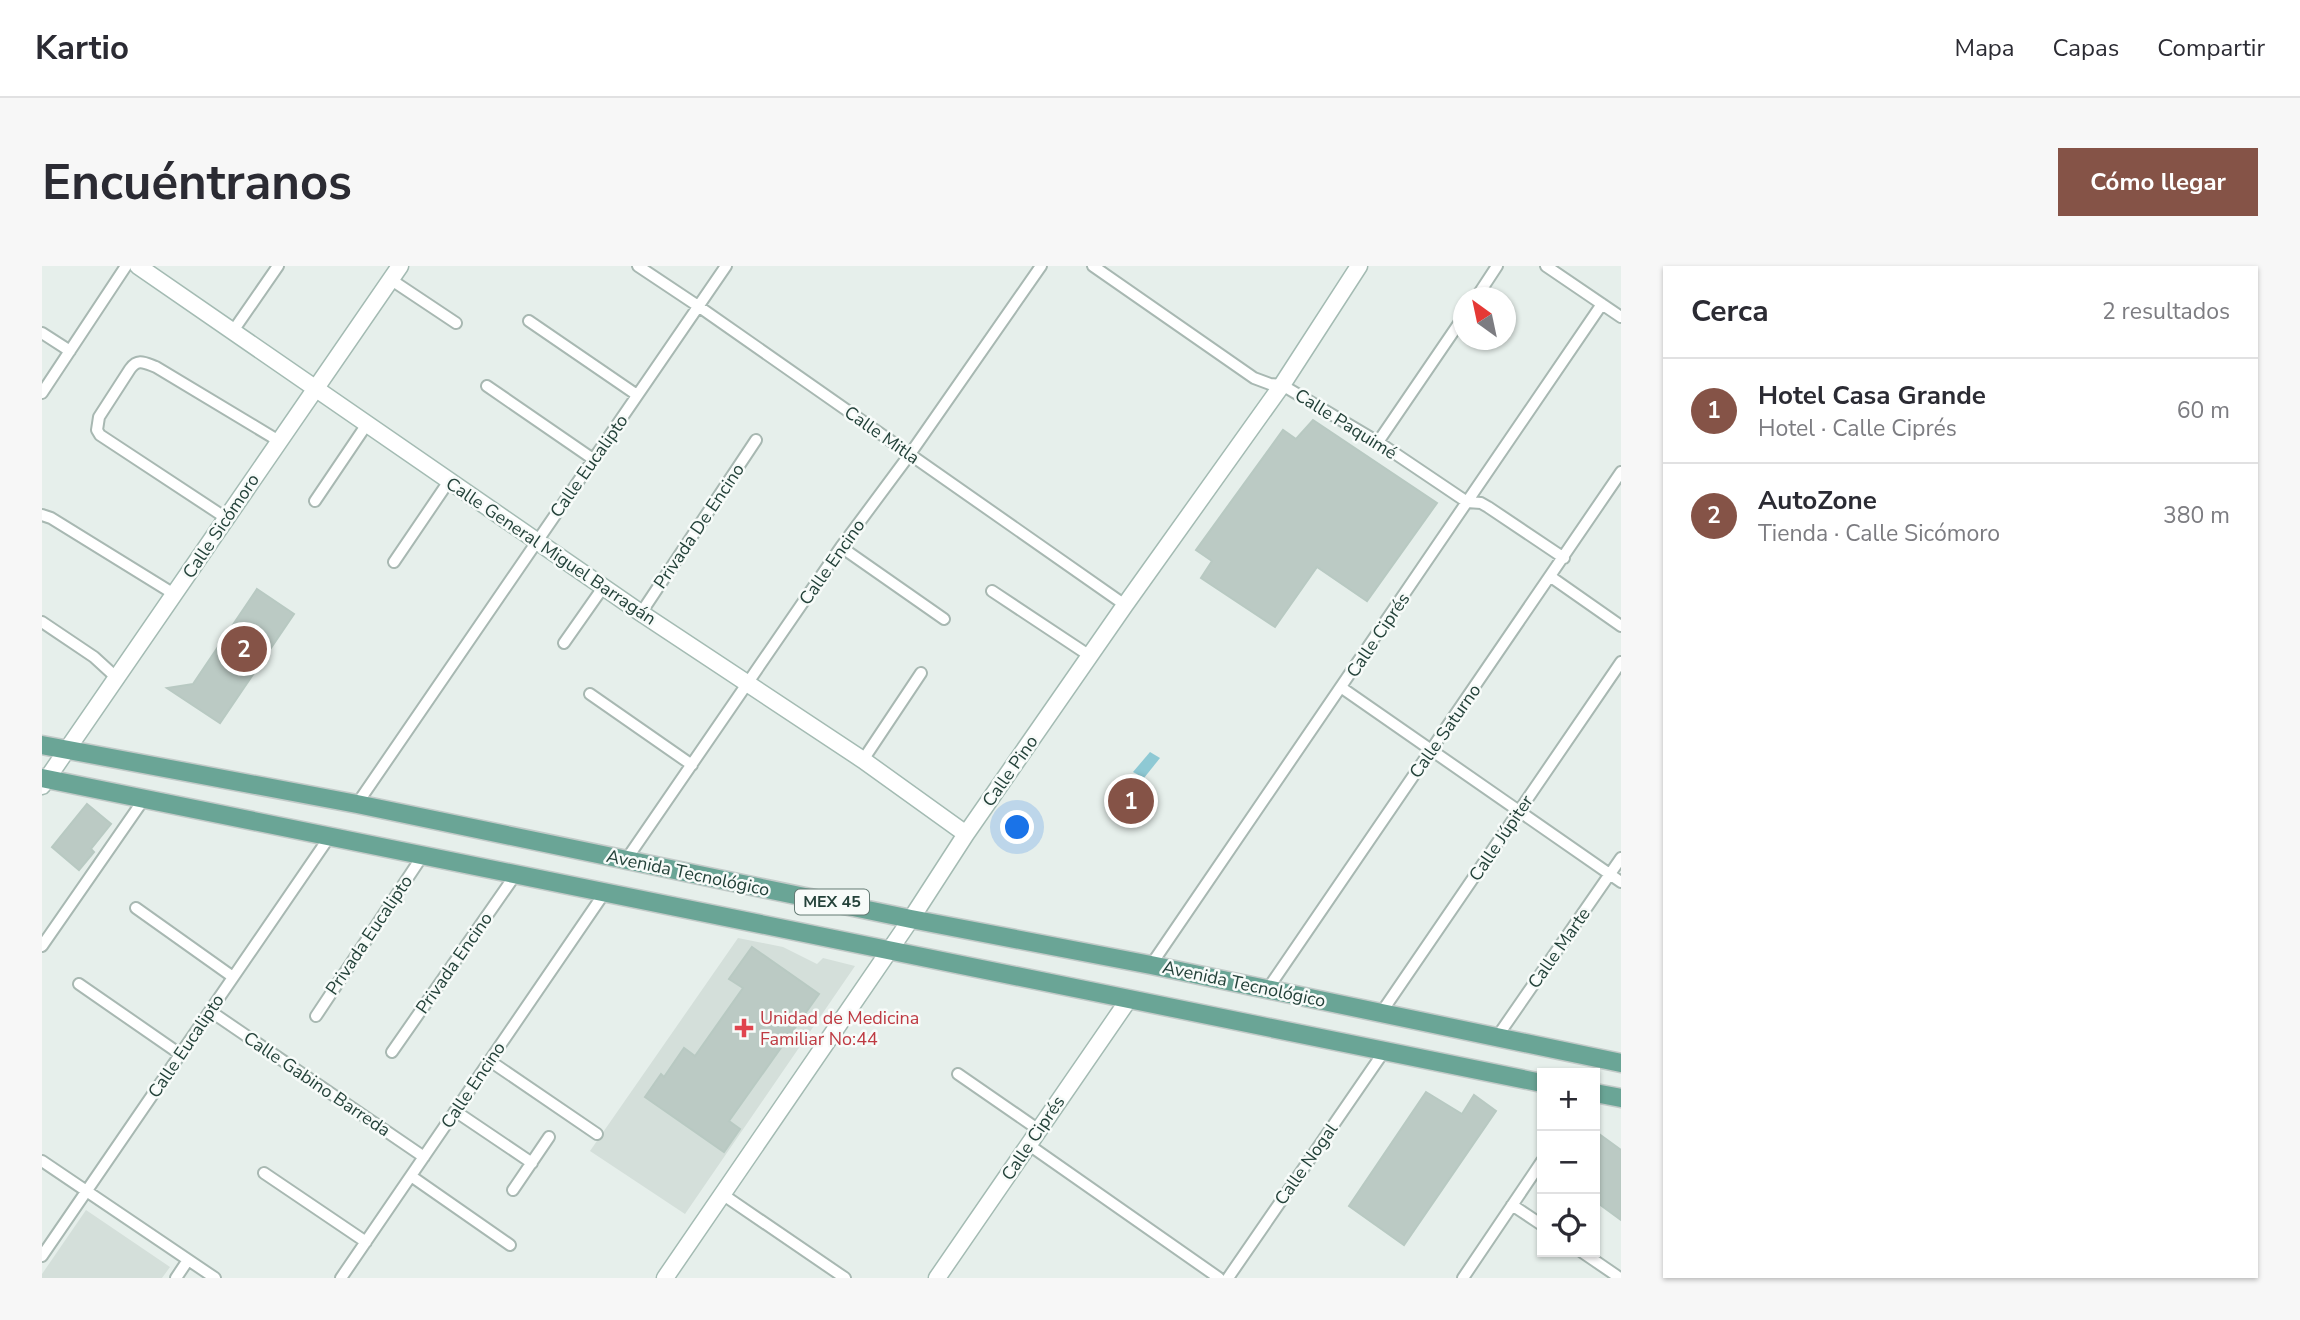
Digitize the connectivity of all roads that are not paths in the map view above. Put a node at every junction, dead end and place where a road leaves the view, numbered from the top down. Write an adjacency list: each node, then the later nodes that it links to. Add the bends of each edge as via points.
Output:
1 (126, 266): 22 (street)
2 (138, 266): 11 (street, Calle General Miguel Barragán)
3 (278, 266): 19 (street)
4 (638, 266): 15 (street, Calle Mitla)
5 (726, 266): 15 (street, Calle Eucalipto)
6 (1041, 266): 32 (street, Calle Encino)
7 (1093, 266): 23 (street, Calle Paquimé, via 1254,378)
8 (1497, 266): 13 (street)
9 (1546, 266): 14 (street)
10 (1355, 268): 23 (street, Calle Pino)
11 (156, 271): 19 (street, Calle General Miguel Barragán)
12 (395, 273): 18 (street); 25 (street, Calle Sicómoro)
13 (1483, 287)
14 (1602, 304): 16 (street); 37 (street, Calle Ciprés)
15 (698, 306): 27 (street, Calle Eucalipto); 32 (street, Calle Mitla)
16 (1621, 317)
17 (529, 321): 27 (street)
18 (456, 323)
19 (233, 331): 25 (street, Calle General Miguel Barragán)
20 (1453, 332): 31 (street)
21 (42, 333): 22 (street)
22 (70, 351): 26 (street)
23 (1282, 385): 31 (street, Calle Paquimé); 48 (street, Calle Pino)
24 (487, 386): 33 (street)
25 (315, 389): 28 (street, Calle General Miguel Barragán); 30 (street, Calle Sicómoro)
26 (42, 393)
27 (637, 395): 33 (street, Calle Eucalipto)
28 (367, 424): 35 (street, Calle General Miguel Barragán); 36 (street)
29 (756, 440): 49 (street, Privada De Encino)
30 (279, 441): 39 (street, Calle Sicómoro); 39 (street, via 156,367 139,362 130,369 99,417 100,435)
31 (1378, 442): 37 (street, Calle Paquimé)
32 (909, 454): 41 (street, Calle Encino); 48 (street, Calle Mitla)
33 (593, 459): 40 (street, Calle Eucalipto)
34 (1621, 472): 42 (street, Calle Saturno)
35 (449, 481): 40 (street, Calle General Miguel Barragán); 43 (street)
36 (316, 501)
37 (1467, 502): 42 (street, Calle Paquimé, via 1488,507); 59 (street, Calle Ciprés)
38 (42, 515): 47 (street)
39 (226, 518): 47 (street, Calle Sicómoro)
40 (537, 541): 45 (street, Calle General Miguel Barragán); 68 (street, Calle Eucalipto)
41 (841, 547): 50 (street); 58 (street, Calle Encino)
42 (1564, 558): 44 (street, Calle Saturno)
43 (394, 562)
44 (1551, 577): 52 (street); 63 (street, Calle Saturno)
45 (604, 586): 49 (street, Calle General Miguel Barragán); 53 (street)
46 (992, 591): 54 (street)
47 (174, 594): 57 (street, Calle Sicómoro)
48 (1125, 605): 54 (street, Calle Pino)
49 (641, 612): 58 (street, Calle General Miguel Barragán)
50 (944, 619)
51 (42, 622): 57 (street)
52 (1621, 626)
53 (564, 643)
54 (1090, 656): 70 (street, Calle Pino)
55 (1621, 662): 69 (street, Calle Júpiter)
56 (921, 673): 64 (street)
57 (118, 679): 62 (street, Calle Sicómoro)
58 (748, 685): 64 (street, Calle General Miguel Barragán); 65 (street, Calle Encino)
59 (1342, 688): 63 (street); 83 (street, Calle Ciprés)
60 (590, 694): 65 (street)
61 (42, 745): 62 (main road, Avenida Tecnológico / MEX 45)
62 (67, 750): 66 (street, Calle Sicómoro); 68 (main road, Avenida Tecnológico / MEX 45)
63 (1432, 750): 69 (street); 86 (street, Calle Saturno)
64 (863, 760): 70 (street, Calle General Miguel Barragán)
65 (692, 765): 74 (street, Calle Encino)
66 (44, 781): 67 (main road, Avenida Tecnológico / MEX 45)
67 (144, 799): 71 (main road, Avenida Tecnológico / MEX 45); 81 (street)
68 (356, 804): 74 (main road, Avenida Tecnológico / MEX 45)
69 (1520, 810): 76 (street); 89 (street, Calle Júpiter)
70 (966, 834): 80 (street, Calle Pino)
71 (330, 836): 72 (main road, Avenida Tecnológico / MEX 45); 84 (street, Calle Eucalipto)
72 (423, 855): 75 (main road, Avenida Tecnológico / MEX 45); 90 (street, Privada Eucalipto)
73 (1621, 858): 76 (street, Calle Marte)
74 (626, 860): 80 (main road, Avenida Tecnológico / MEX 45)
75 (516, 874): 78 (main road, Avenida Tecnológico / MEX 45); 93 (street, Privada Encino)
76 (1610, 874): 77 (street); 91 (street, Calle Marte)
77 (1621, 882)
78 (605, 892): 82 (main road, Avenida Tecnológico / MEX 45); 96 (street, Calle Encino)
79 (136, 908): 84 (street)
80 (911, 919): 82 (street, Calle Pino); 83 (main road, Avenida Tecnológico / MEX 45)
81 (42, 946)
82 (890, 950): 87 (main road, Avenida Tecnológico / MEX 45); 114 (street, Calle Pino)
83 (1151, 965): 86 (main road, Avenida Tecnológico / MEX 45)
84 (233, 977): 88 (street, Calle Eucalipto)
85 (79, 984): 94 (street)
86 (1267, 990): 89 (main road, Avenida Tecnológico / MEX 45)
87 (1129, 999): 92 (main road, Avenida Tecnológico / MEX 45); 102 (street, Calle Ciprés)
88 (210, 1011): 94 (street, Calle Eucalipto); 106 (street, Calle Gabino Barreda)
89 (1381, 1013): 91 (main road, Avenida Tecnológico / MEX 45)
90 (316, 1016)
91 (1497, 1037): 95 (main road, Avenida Tecnológico / MEX 45)
92 (1385, 1051): 98 (main road, Avenida Tecnológico / MEX 45); 130 (street, Calle Nogal)
93 (392, 1052)
94 (180, 1054): 113 (street, Calle Eucalipto)
95 (1619, 1059)
96 (490, 1061): 101 (street, Calle Encino); 103 (street)
97 (958, 1074): 102 (street)
98 (1537, 1082)
99 (1600, 1094): 100 (main road)
100 (1621, 1098)
101 (455, 1111): 106 (street, Calle Encino); 108 (street)
102 (1039, 1130): 105 (street, Calle Ciprés)
103 (597, 1134)
104 (549, 1138): 108 (street)
105 (1029, 1145): 128 (street, Calle Ciprés); 129 (street)
106 (424, 1157): 111 (street, Calle Encino)
107 (42, 1161): 113 (street)
108 (532, 1163): 112 (street)
109 (1537, 1168): 115 (street)
110 (264, 1173): 117 (street)
111 (411, 1176): 117 (street, Calle Encino); 118 (street)
112 (513, 1190)
113 (86, 1191): 119 (street, Calle Eucalipto); 121 (street)
114 (722, 1194): 122 (street, Calle Pino); 127 (street)
115 (1512, 1205): 116 (street); 131 (street)
116 (1537, 1222)
117 (366, 1242): 126 (street, Calle Encino)
118 (510, 1245)
119 (42, 1256)
120 (1589, 1257): 123 (street)
121 (188, 1260): 124 (street); 125 (street)
122 (669, 1276)
123 (1620, 1277)
124 (176, 1278)
125 (215, 1278)
126 (341, 1278)
127 (845, 1278)
128 (937, 1278)
129 (1219, 1278)
130 (1228, 1278)
131 (1462, 1278)

